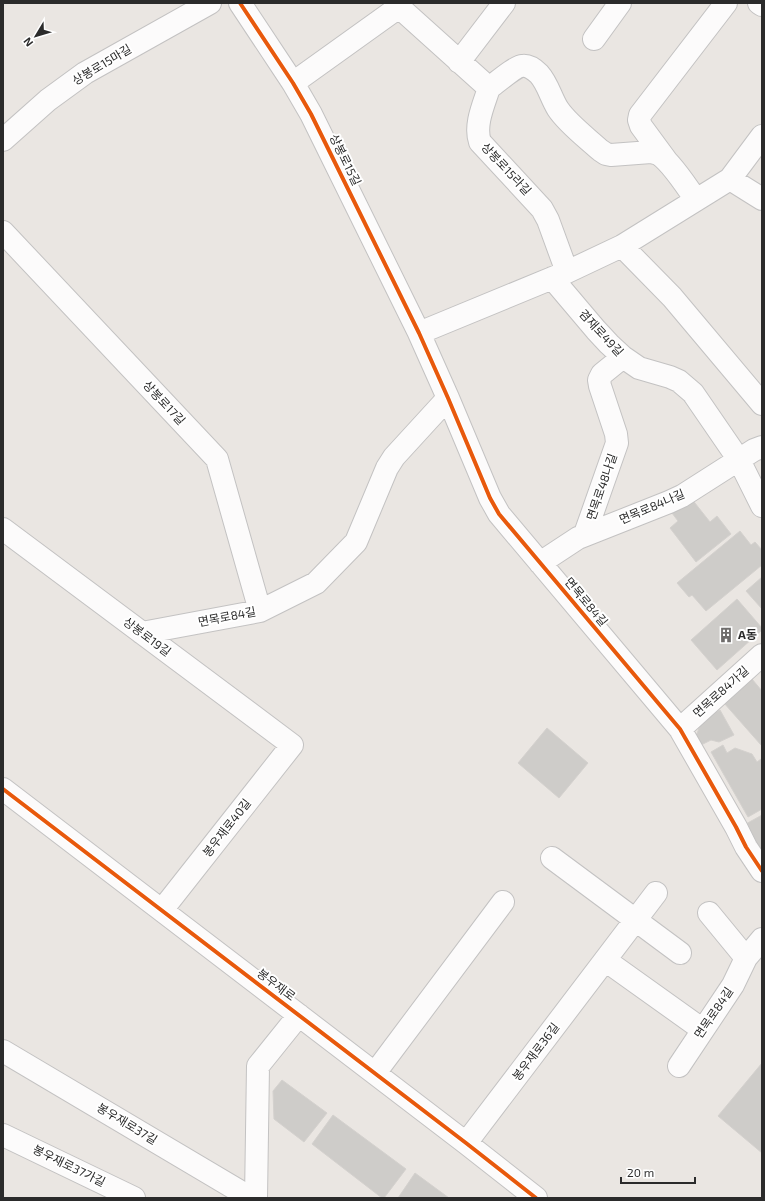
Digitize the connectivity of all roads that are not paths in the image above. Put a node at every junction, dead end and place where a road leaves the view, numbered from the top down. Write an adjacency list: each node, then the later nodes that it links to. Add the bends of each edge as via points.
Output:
1 (210, 3): 14 (street, 상봉로15마길, via 85,73 48,100)
2 (240, 3): 11 (street, 상봉로15길)
3 (504, 3): 10 (street)
4 (620, 3): 9 (street)
5 (726, 3): 15 (street, via 640,115 641,126)
6 (759, 3): 8 (street)
7 (400, 5): 10 (street); 11 (street)
8 (762, 5)
9 (594, 38)
10 (459, 62): 12 (street)
11 (293, 83): 22 (street, 상봉로15길, via 311,114)
12 (489, 88): 15 (street, via 518,66 524,65 538,73 558,109 600,150 611,155 651,152); 21 (street, 상봉로15라길, via 478,123 478,137 542,209 548,220)
13 (762, 136): 16 (street)
14 (3, 140)
15 (666, 160): 18 (street)
16 (730, 179): 17 (street); 18 (street)
17 (762, 199)
18 (696, 200): 20 (street)
19 (3, 232): 32 (street, 상봉로17길, via 216,460)
20 (622, 246): 21 (street); 25 (street, via 672,297)
21 (560, 275): 22 (street); 23 (street, 겸재로49길, via 596,330)
22 (419, 333): 24 (street, 면목로84길)
23 (623, 357): 27 (street, 겸재로49길, via 639,368 670,377 687,387); 30 (street, 면목로48나길, via 602,374 599,380 617,443)
24 (448, 398): 31 (street, 면목로84길, via 490,498 499,514); 32 (street, 면목로84길, via 394,457 356,542 316,583)
25 (762, 404)
26 (762, 447): 27 (street, 면목로84나길)
27 (739, 460): 28 (street); 30 (street, 면목로84나길, via 682,496)
28 (762, 506)
29 (3, 529): 33 (street, 상봉로19길)
30 (585, 534): 31 (street, 면목로84나길)
31 (540, 563): 35 (street, 면목로84길)
32 (260, 611): 33 (street, 면목로84길)
33 (142, 633): 36 (street, 상봉로19길)
34 (762, 655): 35 (street, 면목로84가길)
35 (680, 729): 39 (street, 면목로84길, via 746,847)
36 (292, 745): 42 (street, 봉우재로40길)
37 (3, 790): 42 (street, 봉우재로)
38 (552, 858): 44 (street)
39 (762, 870)
40 (656, 893): 44 (street, 봉우재로36길)
41 (504, 902): 53 (street)
42 (162, 910): 49 (street, 봉우재로)
43 (709, 913): 47 (street)
44 (635, 920): 46 (street); 48 (street, 봉우재로36길)
45 (762, 939): 47 (street, 면목로84길)
46 (680, 953)
47 (746, 958): 50 (street, 면목로84길, via 733,985)
48 (605, 960): 50 (street); 55 (street, 봉우재로36길)
49 (299, 1015): 53 (street, 봉우재로); 58 (street, via 258,1066)
50 (703, 1030): 52 (street, 면목로84길)
51 (3, 1051): 57 (street, 봉우재로37길)
52 (679, 1066)
53 (375, 1073): 55 (street, 봉우재로)
54 (3, 1135): 56 (street, 봉우재로37가길)
55 (466, 1143): 59 (street, 봉우재로)
56 (134, 1198)
57 (251, 1198)
58 (256, 1198)
59 (536, 1198)

